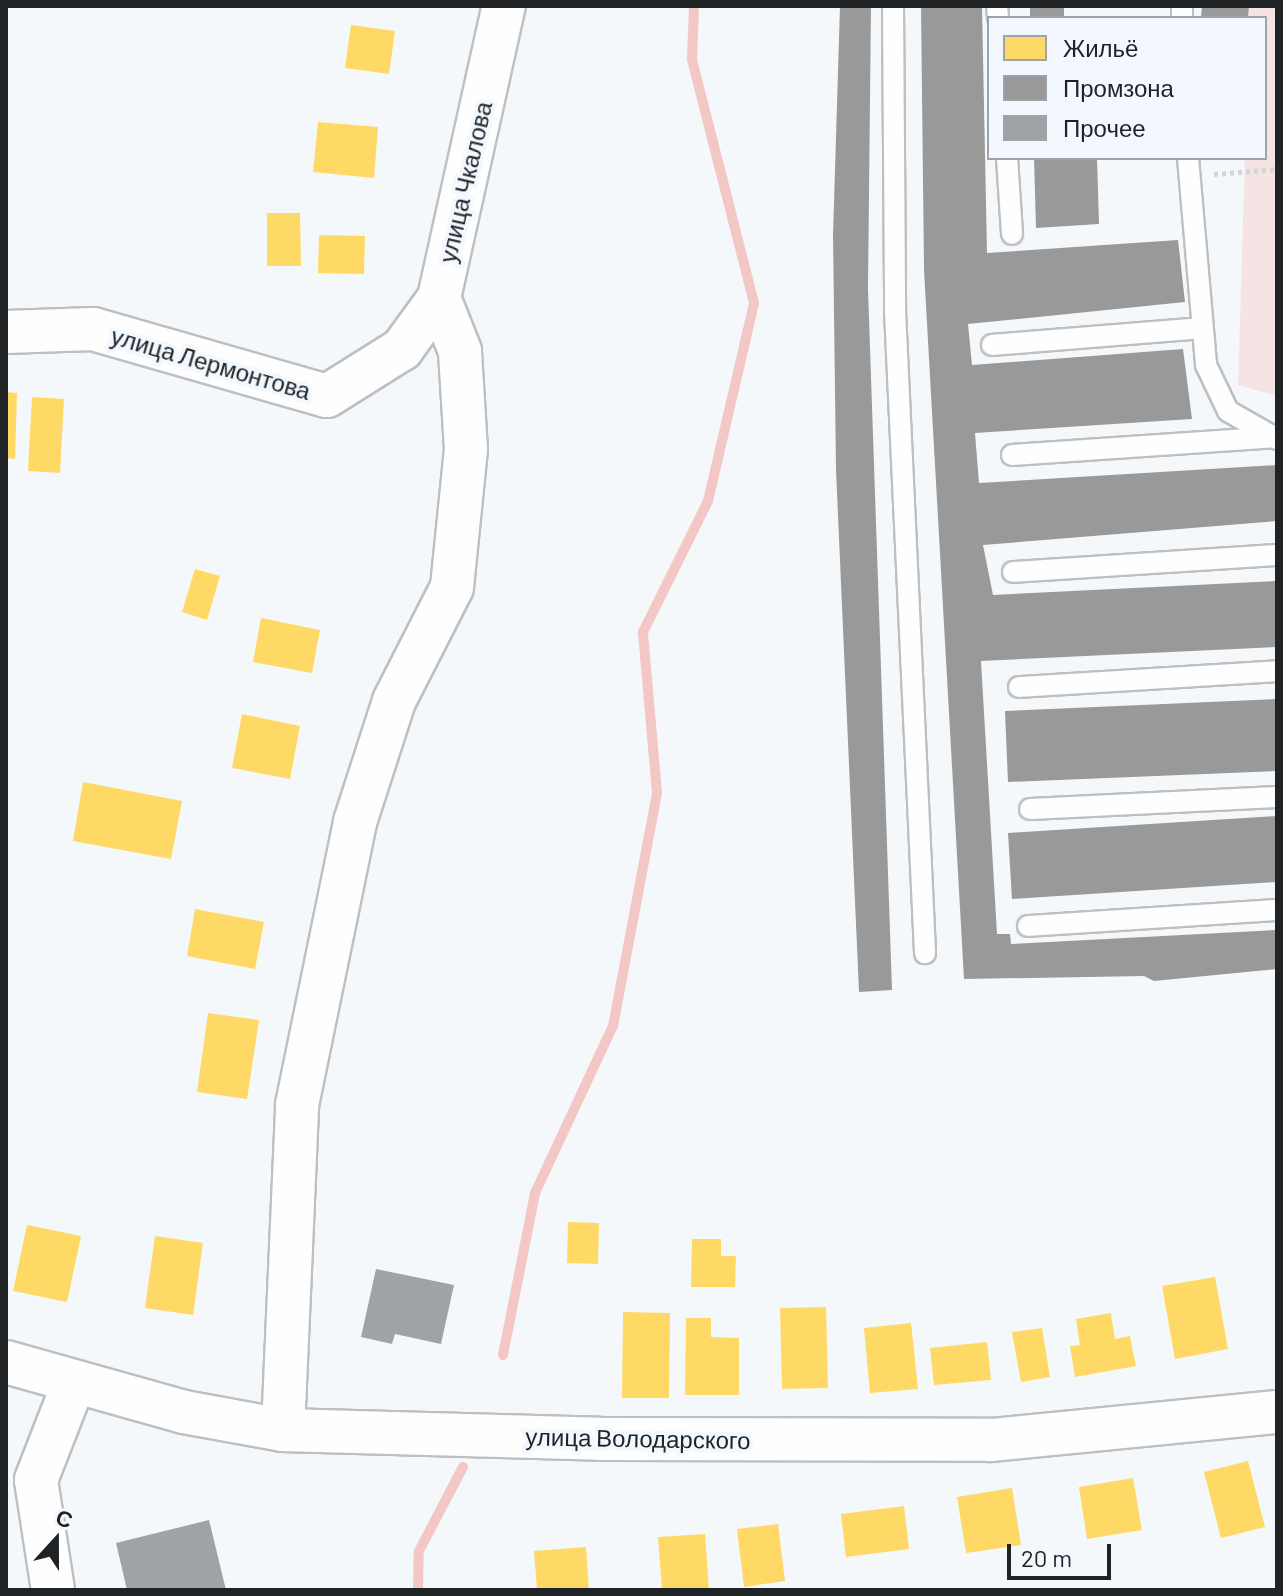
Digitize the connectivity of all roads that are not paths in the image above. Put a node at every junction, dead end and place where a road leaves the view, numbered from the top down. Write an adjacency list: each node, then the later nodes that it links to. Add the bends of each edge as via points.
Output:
1 (504, 6): 6 (street, улица Чкалова)
2 (893, 6): 21 (lane, via 895,311)
3 (1007, 160): 5 (lane)
4 (1189, 168): 7 (lane)
5 (1012, 234)
6 (439, 298): 10 (street, улица Чкалова); 25 (street, via 460,351 466,450 452,587 394,701 355,822 300,1090)
7 (1202, 328): 9 (lane); 11 (lane, via 1206,365 1228,411)
8 (6, 332): 10 (street, улица Лермонтова, via 93,329 327,396)
9 (992, 345)
10 (402, 349)
11 (1275, 438): 12 (lane)
12 (1012, 455)
13 (1277, 555): 14 (lane)
14 (1013, 572)
15 (1277, 671): 16 (lane)
16 (1019, 687)
17 (1277, 797): 18 (lane)
18 (1030, 809)
19 (1277, 910): 20 (lane)
20 (1028, 926)
21 (925, 953)
22 (6, 1362): 23 (street, улица Володарского)
23 (73, 1385): 25 (street, улица Володарского); 26 (street, via 36,1480)
24 (1277, 1412): 25 (street, улица Володарского, via 991,1440 600,1439)
25 (283, 1430)
26 (53, 1590)

